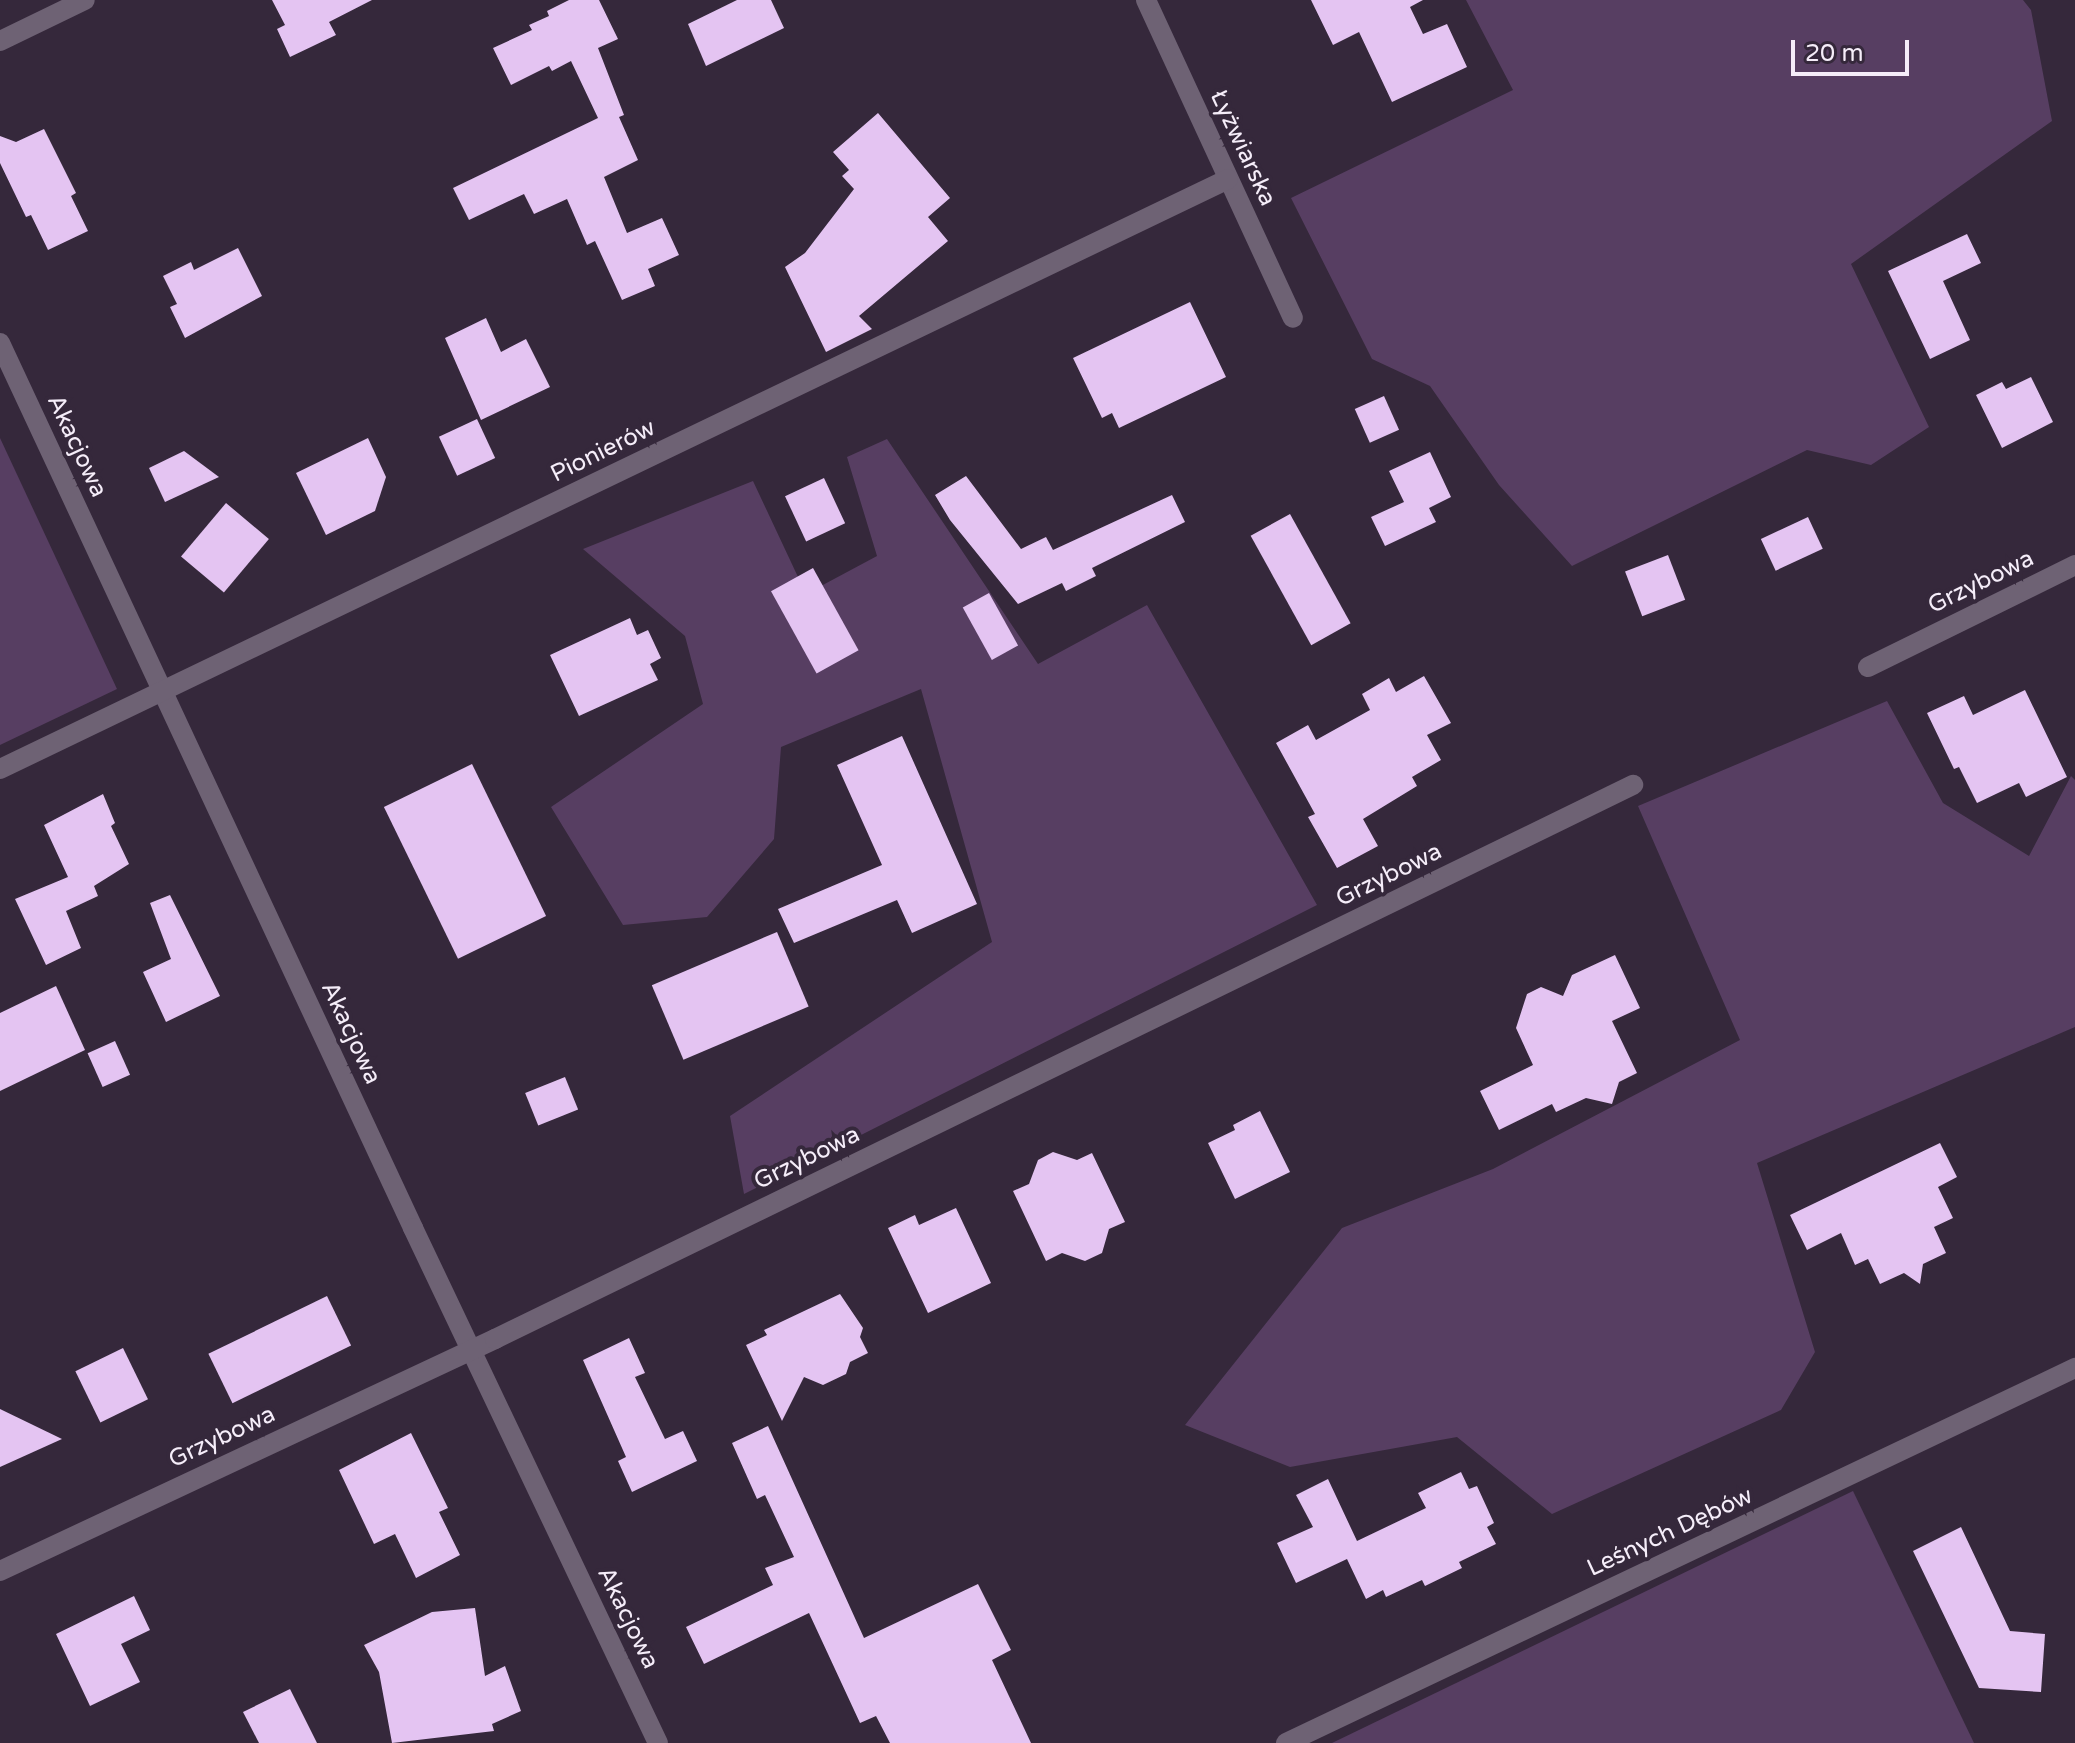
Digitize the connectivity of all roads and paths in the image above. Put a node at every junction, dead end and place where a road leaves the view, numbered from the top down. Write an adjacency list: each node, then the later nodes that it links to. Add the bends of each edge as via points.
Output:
1 (85, 0): 3 (street)
2 (1146, 0): 4 (street, Łyżwiarska)
3 (0, 41)
4 (1228, 179): 5 (street, Łyżwiarska); 9 (street, Pionierów)
5 (1293, 318)
6 (0, 343): 9 (street, Akacjowa)
7 (2075, 565): 8 (street, Grzybowa)
8 (1868, 667)
9 (162, 691): 10 (street, Pionierów); 12 (street, Akacjowa)
10 (0, 769)
11 (1633, 785): 12 (street, Grzybowa)
12 (470, 1348): 14 (street, Grzybowa); 15 (street, Akacjowa)
13 (2075, 1368): 16 (street, Leśnych Dębów)
14 (0, 1571)
15 (658, 1743)
16 (1286, 1743)

